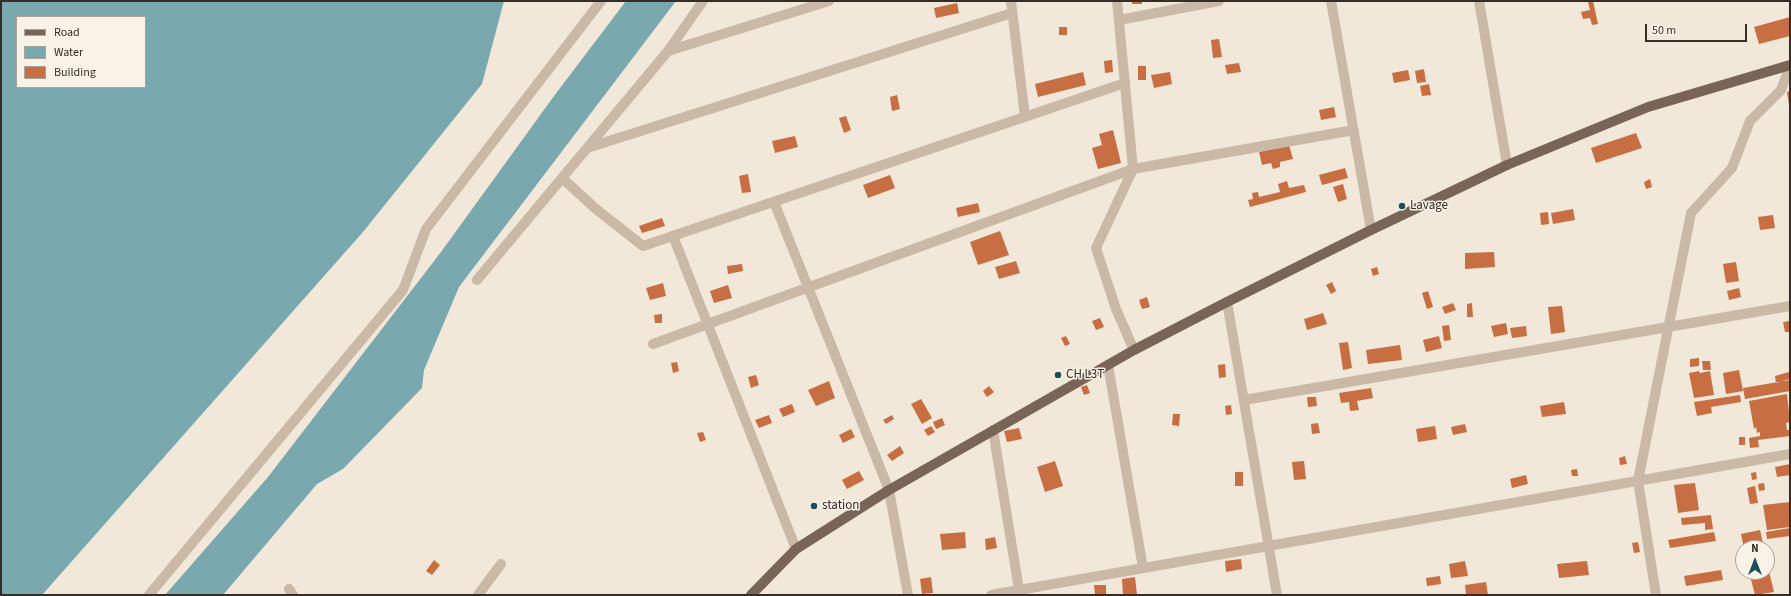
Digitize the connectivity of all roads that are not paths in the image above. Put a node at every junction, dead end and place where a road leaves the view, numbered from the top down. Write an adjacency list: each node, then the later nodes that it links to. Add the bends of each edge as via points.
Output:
1 (601, 1): 42 (street, via 426,229 403,290)
2 (704, 1): 11 (street)
3 (830, 1): 11 (street)
4 (1011, 1): 9 (street)
5 (1117, 1): 10 (street)
6 (1219, 1): 10 (street)
7 (1332, 1): 15 (street)
8 (1479, 1): 17 (street)
9 (1012, 13): 14 (street); 16 (street)
10 (1119, 20): 13 (street)
11 (668, 51): 16 (street)
12 (1790, 66): 17 (main road, via 1648,107); 28 (street, via 1781,90 1750,121 1732,168 1691,213)
13 (1125, 83): 14 (street); 18 (street)
14 (1025, 117): 20 (street)
15 (1354, 130): 18 (street); 21 (street)
16 (587, 148): 19 (street)
17 (1507, 165): 21 (main road)
18 (1133, 169): 24 (street); 30 (street, via 1096,248 1116,309)
19 (562, 178): 22 (street, via 643,246); 23 (street)
20 (774, 202): 22 (street); 24 (street)
21 (1371, 230): 25 (main road)
22 (673, 236): 27 (street)
23 (477, 280)
24 (808, 287): 27 (street); 36 (street)
25 (1227, 302): 30 (main road); 32 (street)
26 (1790, 306): 28 (street)
27 (707, 324): 29 (street); 38 (street)
28 (1669, 327): 32 (street); 35 (street)
29 (653, 344)
30 (1134, 350): 31 (main road)
31 (1108, 365): 33 (main road); 40 (street)
32 (1244, 400): 37 (street)
33 (992, 430): 36 (main road); 41 (street)
34 (1790, 454): 35 (street)
35 (1638, 481): 37 (street); 48 (street)
36 (889, 490): 38 (main road); 45 (street)
37 (1268, 546): 40 (street); 47 (street)
38 (796, 549): 44 (main road)
39 (501, 564): 43 (street)
40 (1144, 568): 41 (street)
41 (1019, 590): 46 (street)
42 (149, 595)
43 (478, 595)
44 (751, 595)
45 (908, 595)
46 (991, 595)
47 (1277, 595)
48 (1656, 595)

